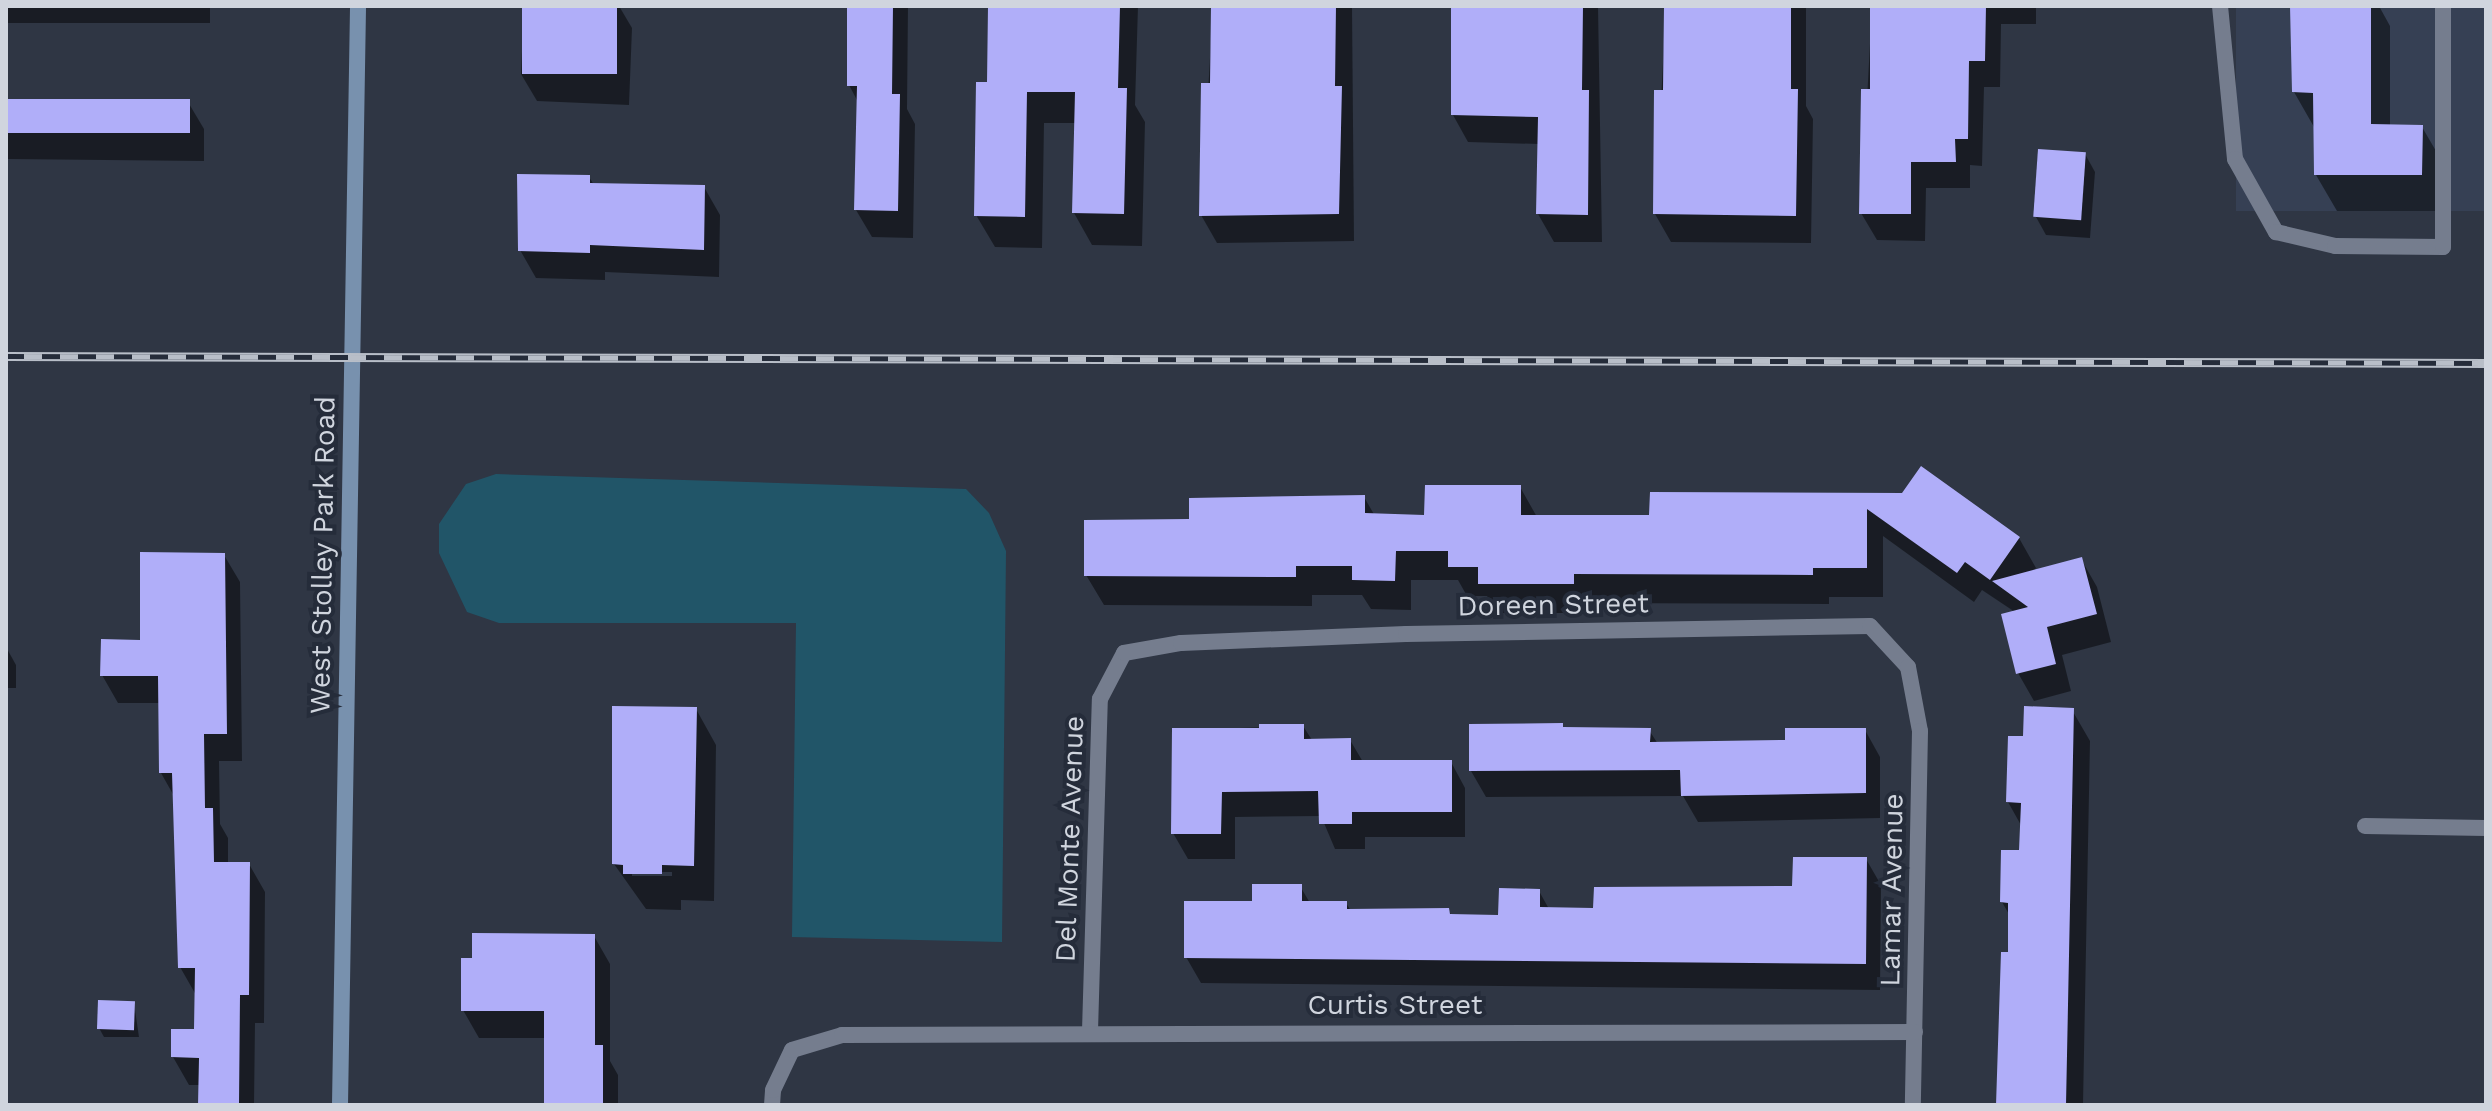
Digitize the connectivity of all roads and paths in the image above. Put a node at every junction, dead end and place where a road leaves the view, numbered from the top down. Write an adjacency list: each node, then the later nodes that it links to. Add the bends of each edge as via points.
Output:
1 (358, 6): 10 (main road, West Stolley Park Road)
2 (2220, 6): 3 (street, via 2235,159 2276,232 2335,246 2443,247)
3 (2443, 6)
4 (1171, 644): 5 (street, Doreen Street, via 1870,626 1908,667); 8 (street, Del Monte Avenue, via 1124,653 1100,699)
5 (1910, 678): 9 (street, Lamar Avenue, via 1920,731)
6 (2365, 826): 7 (street)
7 (2486, 828)
8 (1090, 1031): 9 (street, Curtis Street); 11 (street, Curtis Street, via 842,1035 792,1050 773,1090)
9 (1915, 1032): 12 (street, Lamar Avenue)
10 (340, 1105)
11 (772, 1105)
12 (1913, 1105)

